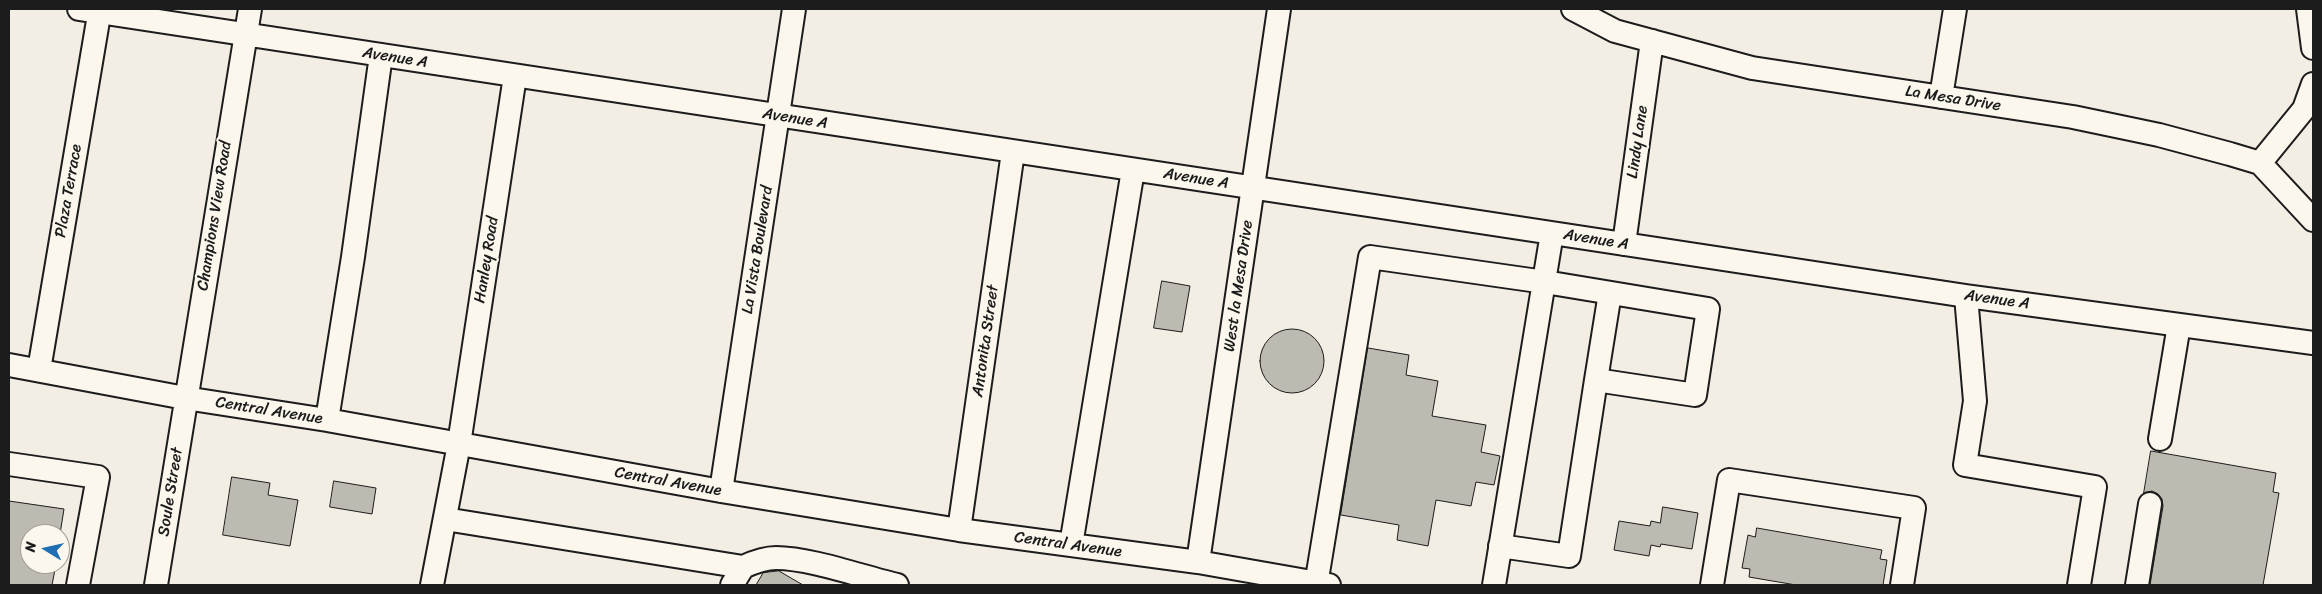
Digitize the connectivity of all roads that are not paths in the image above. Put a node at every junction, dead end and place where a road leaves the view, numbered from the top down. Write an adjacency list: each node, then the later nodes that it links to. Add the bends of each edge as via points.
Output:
1 (250, 9): 8 (street, Champions View Road)
2 (794, 9): 15 (street, La Vista Boulevard)
3 (1279, 9): 19 (street, West la Mesa Drive)
4 (1573, 9): 9 (street, La Mesa Drive, via 1615,31)
5 (1956, 9): 14 (street)
6 (2308, 9): 10 (street)
7 (93, 10): 8 (street, Avenue A); 29 (street, Plaza Terrace)
8 (245, 35): 11 (street, Avenue A); 31 (street, Champions View Road)
9 (1652, 41): 14 (street, La Mesa Drive, via 1752,68); 22 (street, Lindy Lane)
10 (2313, 48)
11 (381, 56): 12 (street, Avenue A); 32 (street)
12 (515, 76): 15 (street, Avenue A); 34 (street, Hanley Road)
13 (2313, 84): 17 (street, via 2304,109)
14 (1941, 97): 17 (street, La Mesa Drive, via 2073,117 2160,135)
15 (778, 116): 16 (street, Avenue A); 36 (street, La Vista Boulevard)
16 (1013, 152): 18 (street, Avenue A); 39 (street, Antonita Street)
17 (2260, 163): 20 (street)
18 (1133, 170): 19 (street, Avenue A); 40 (street)
19 (1253, 188): 21 (street, Avenue A); 42 (street, West la Mesa Drive)
20 (2313, 220)
21 (1552, 233): 22 (street, Avenue A); 23 (street)
22 (1624, 244): 25 (street, Avenue A)
23 (1545, 282): 24 (street); 41 (street); 45 (street, via 1370,257)
24 (1610, 293): 30 (street); 30 (street, via 1708,309 1695,395)
25 (1966, 296): 26 (street, Avenue A); 53 (street, via 1975,401 1965,465 2095,487)
26 (2179, 325): 27 (street, Avenue A); 33 (street)
27 (2313, 343)
28 (9, 366): 29 (street, Central Avenue)
29 (39, 370): 31 (street, Central Avenue)
30 (1596, 380): 41 (street, via 1569,556)
31 (185, 398): 32 (street, Central Avenue); 47 (street, Soule Street)
32 (328, 420): 34 (street, Central Avenue)
33 (2160, 439)
34 (459, 444): 36 (street, Central Avenue); 38 (street, Hanley Road)
35 (9, 464): 46 (street, via 98,477)
36 (721, 491): 39 (street, Central Avenue)
37 (2150, 504): 54 (street)
38 (445, 518): 43 (street); 48 (street, Hanley Road)
39 (959, 530): 40 (street, Central Avenue)
40 (1071, 545): 42 (street, Central Avenue)
41 (1500, 546): 50 (street)
42 (1198, 562): 44 (street, Central Avenue)
43 (737, 576): 49 (street, via 758,560 777,558)
44 (1244, 578): 45 (street, Central Avenue)
45 (1320, 584)
46 (78, 585)
47 (156, 585)
48 (432, 585)
49 (897, 585)
50 (1494, 585)
51 (1712, 585): 52 (street, via 1729,480 1914,508)
52 (1902, 585)
53 (2079, 585)
54 (2137, 585)

